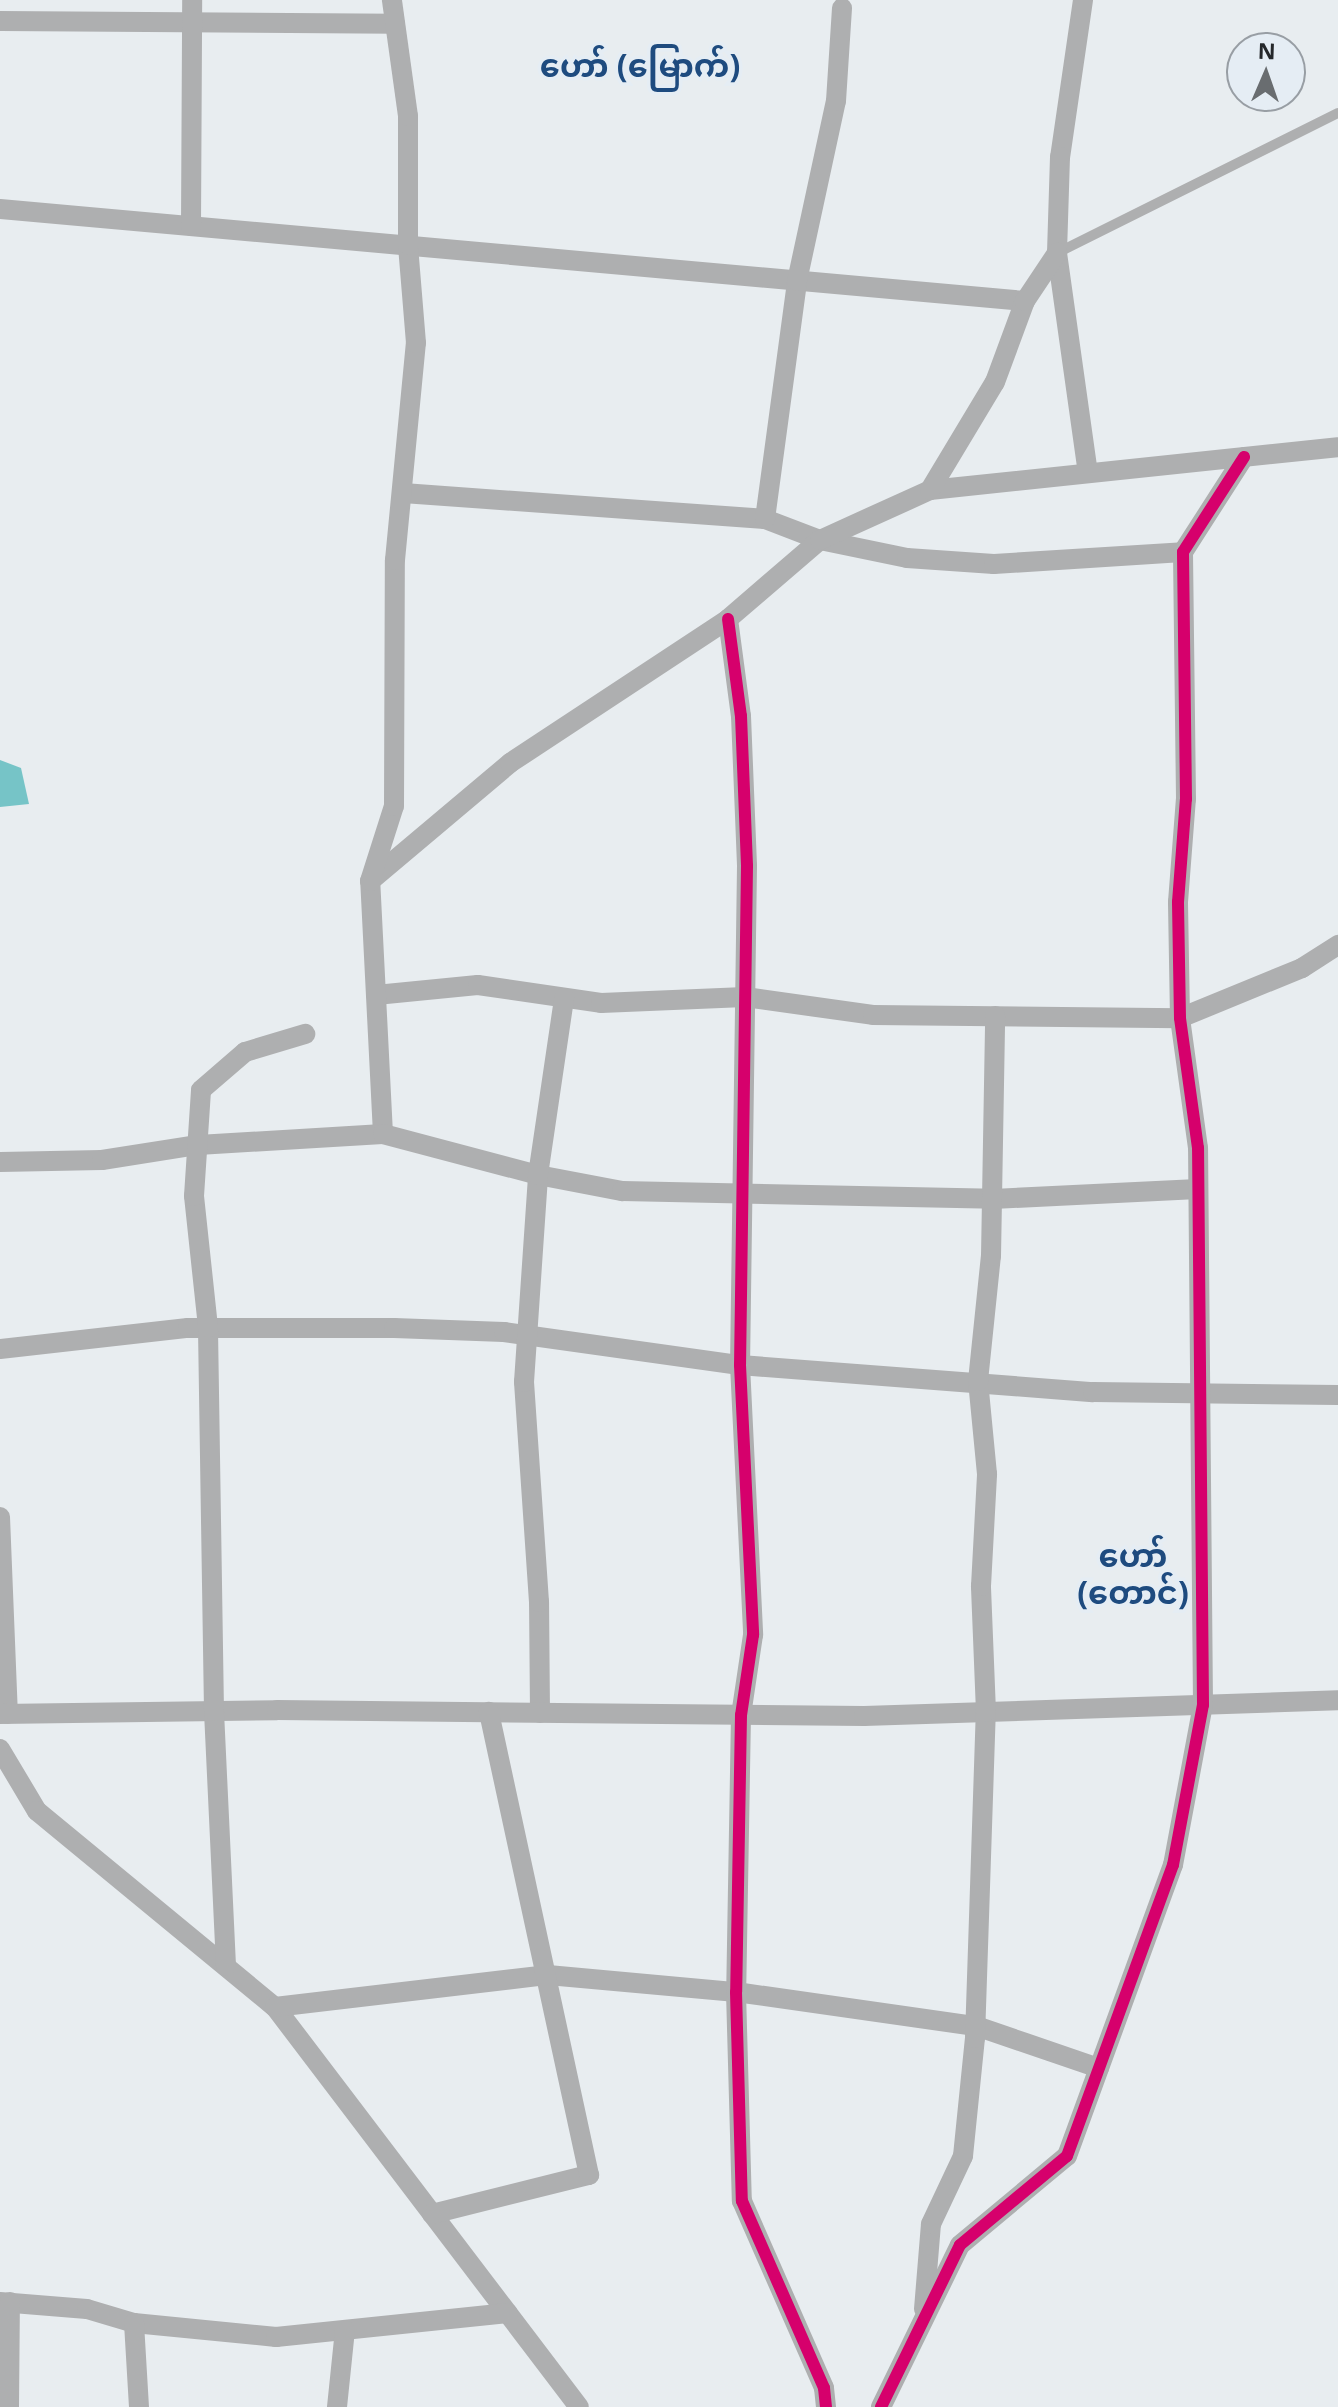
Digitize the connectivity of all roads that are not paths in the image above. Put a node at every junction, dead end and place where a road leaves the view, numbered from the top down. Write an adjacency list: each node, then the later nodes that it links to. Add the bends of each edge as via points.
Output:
1 (392, 0): 6 (street)
2 (1083, 0): 11 (street, via 1060,157)
3 (842, 8): 12 (street, via 836,101)
4 (192, 10): 5 (street); 6 (street); 9 (street)
5 (0, 21)
6 (395, 24): 10 (street, via 408,116)
7 (1338, 113): 11 (lane)
8 (0, 209): 9 (street)
9 (191, 226): 10 (street)
10 (408, 245): 12 (street); 18 (street, via 416,343)
11 (1057, 253): 13 (street); 16 (street)
12 (797, 281): 13 (street); 19 (street)
13 (1025, 301): 17 (street, via 995,382)
14 (1338, 447): 15 (street)
15 (1244, 457): 16 (street); 21 (street)
16 (1088, 473): 17 (street)
17 (930, 490): 20 (street)
18 (403, 493): 19 (street); 23 (street, via 395,560 394,806)
19 (765, 519): 20 (street)
20 (820, 540): 21 (street, via 907,558 994,564); 22 (street)
21 (1183, 552): 29 (street, via 1186,799 1178,902)
22 (728, 619): 23 (street, via 510,763); 26 (street, via 741,716)
23 (370, 881): 25 (street)
24 (1338, 945): 29 (street, via 1302,968)
25 (376, 995): 27 (street, via 478,985); 31 (street)
26 (745, 997): 27 (street, via 601,1003); 28 (street, via 873,1015); 36 (street)
27 (564, 998): 34 (street)
28 (995, 1016): 29 (street); 37 (street)
29 (1180, 1018): 35 (street)
30 (305, 1034): 32 (street, via 245,1052 201,1090)
31 (383, 1134): 32 (street); 34 (street)
32 (198, 1145): 33 (street, via 102,1160); 38 (street, via 194,1196)
33 (0, 1162)
34 (538, 1175): 36 (street, via 622,1191); 39 (street)
35 (1198, 1189): 37 (street); 43 (street)
36 (740, 1192): 37 (street); 41 (street)
37 (993, 1199): 42 (street)
38 (208, 1327): 39 (street, via 299,1325); 40 (street); 48 (street)
39 (526, 1336): 41 (street); 51 (street)
40 (0, 1349)
41 (740, 1365): 42 (street); 53 (street, via 753,1635)
42 (978, 1381): 43 (street, via 1093,1392); 50 (street, via 987,1474 981,1586)
43 (1202, 1394): 44 (street); 47 (street)
44 (1338, 1395)
45 (0, 1517): 52 (street)
46 (1338, 1700): 47 (street)
47 (1203, 1705): 50 (street); 60 (street, via 1173,1865)
48 (214, 1711): 49 (street); 52 (street); 55 (street)
49 (489, 1712): 51 (street); 56 (street)
50 (986, 1712): 53 (street); 59 (street)
51 (540, 1713): 53 (street)
52 (4, 1714)
53 (741, 1715): 57 (street)
54 (0, 1749): 55 (street, via 37,1811)
55 (226, 1966): 58 (street)
56 (548, 1975): 57 (street); 58 (street); 61 (street, via 589,2175)
57 (736, 1992): 59 (street); 71 (street, via 742,2201 824,2388)
58 (275, 2007): 61 (street)
59 (976, 2026): 60 (street); 64 (street, via 963,2156 931,2224)
60 (1099, 2068): 64 (street, via 1067,2156 960,2245)
61 (432, 2214): 63 (street)
62 (5, 2302): 65 (street, via 87,2309); 67 (street, via 14,2376)
63 (508, 2313): 66 (street); 70 (street)
64 (923, 2321): 72 (street)
65 (134, 2323): 66 (street, via 276,2337); 68 (street)
66 (345, 2330): 69 (street)
67 (9, 2407)
68 (139, 2407)
69 (337, 2407)
70 (579, 2407)
71 (826, 2407)
72 (881, 2407)

